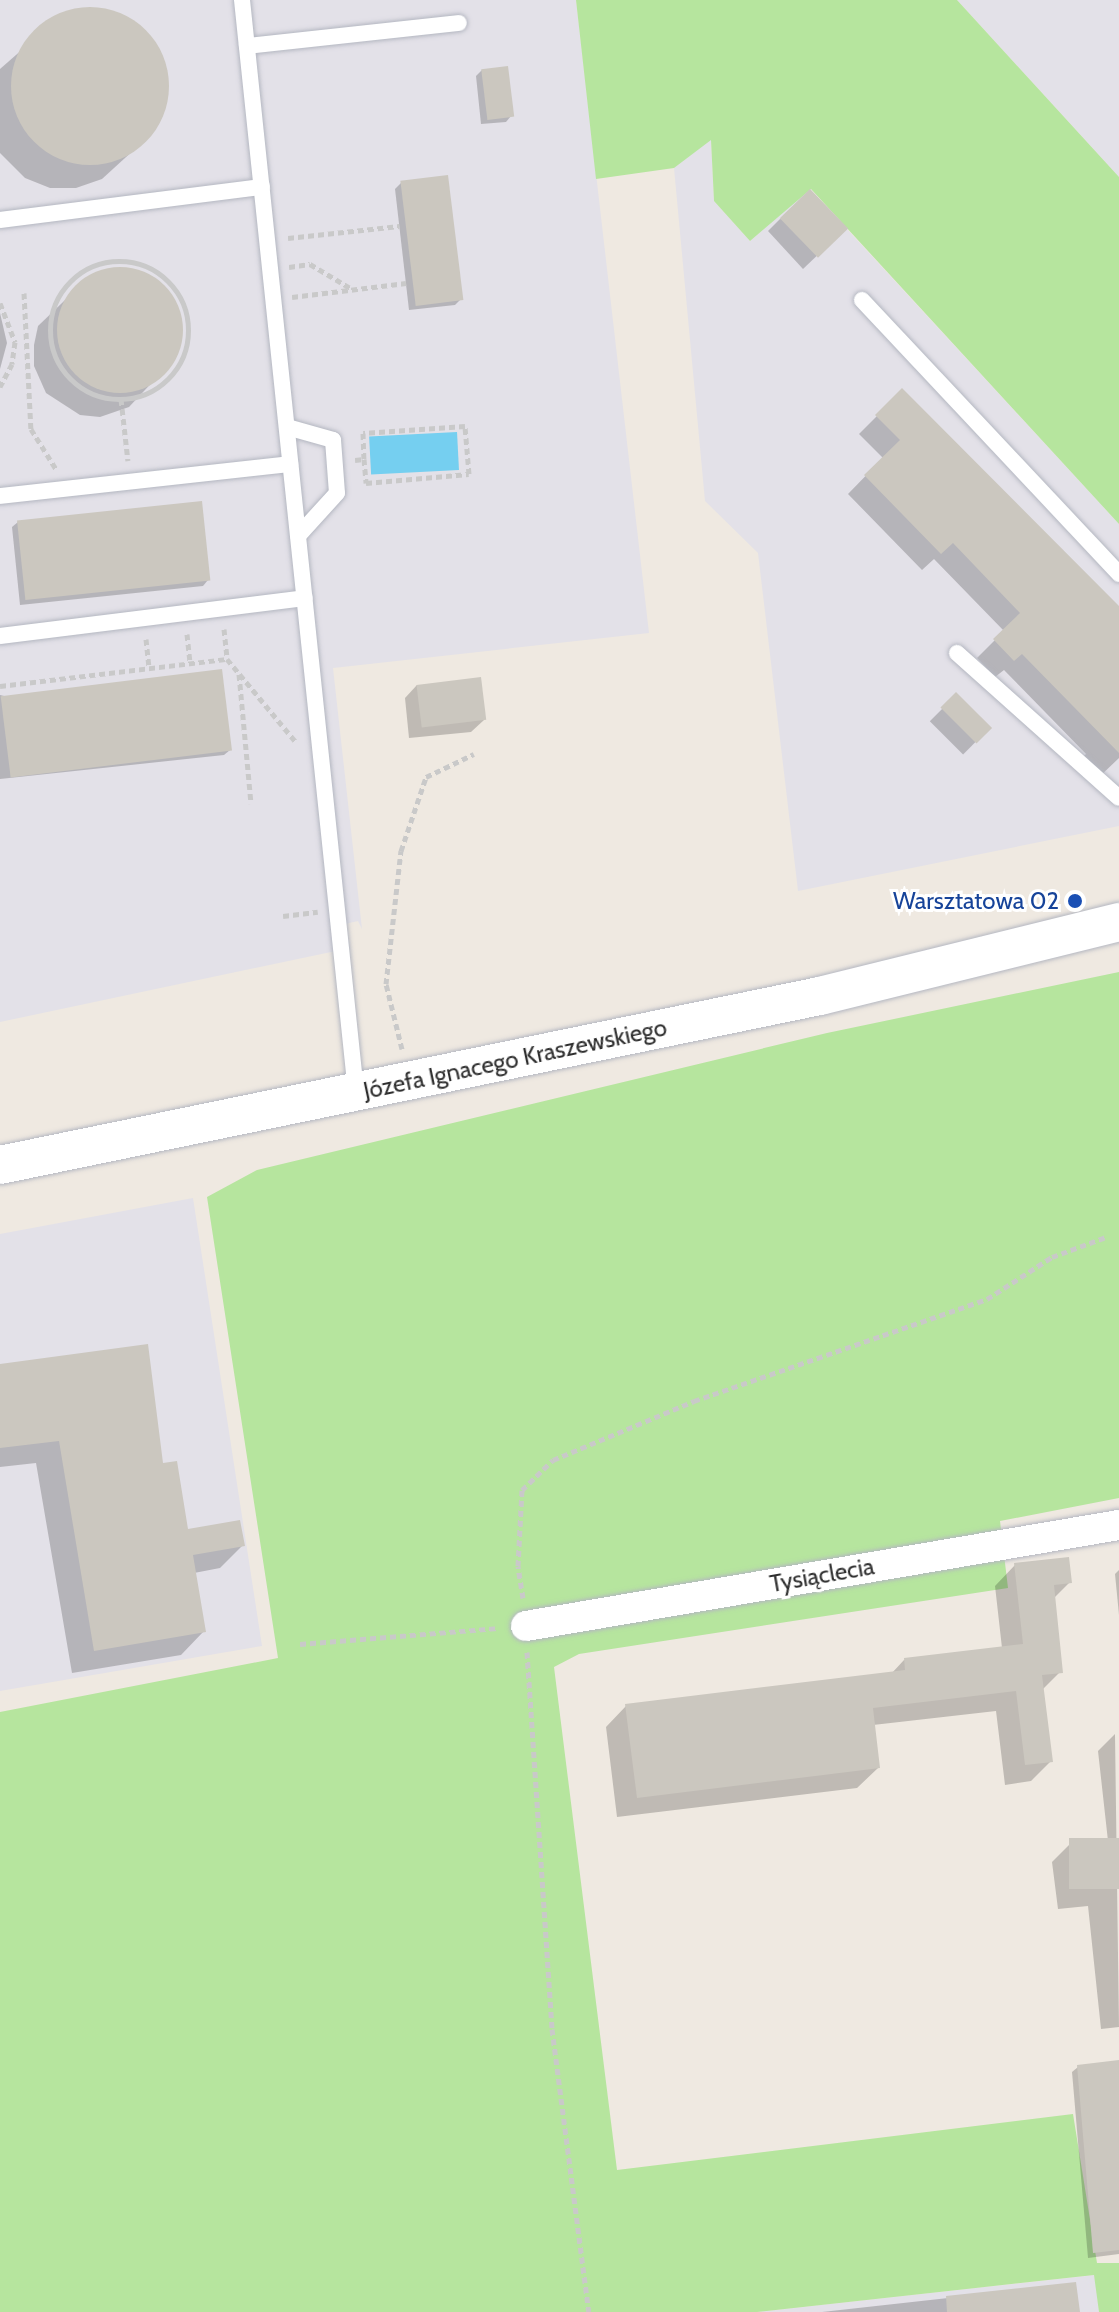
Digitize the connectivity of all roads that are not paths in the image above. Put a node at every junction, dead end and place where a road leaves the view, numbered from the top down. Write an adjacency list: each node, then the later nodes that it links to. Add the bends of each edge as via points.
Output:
1 (242, 0): 3 (lane)
2 (459, 23): 3 (lane)
3 (247, 46): 4 (lane)
4 (262, 187): 5 (lane); 7 (lane)
5 (0, 220)
6 (862, 300): 11 (lane)
7 (287, 427): 8 (lane); 10 (lane, via 333,440 337,493)
8 (290, 464): 9 (lane); 10 (lane)
9 (0, 496)
10 (298, 536): 12 (lane)
11 (1119, 574)
12 (305, 598): 13 (lane); 19 (lane)
13 (0, 636)
14 (957, 653): 15 (lane)
15 (1119, 798)
16 (1119, 922): 18 (street, Józefa Ignacego Kraszewskiego)
17 (1119, 935): 18 (street, Józefa Ignacego Kraszewskiego)
18 (1030, 948): 19 (street, Józefa Ignacego Kraszewskiego)
19 (356, 1092): 20 (street, Józefa Ignacego Kraszewskiego)
20 (0, 1165)
21 (1119, 1525): 22 (street, Tysiąclecia)
22 (526, 1626)

